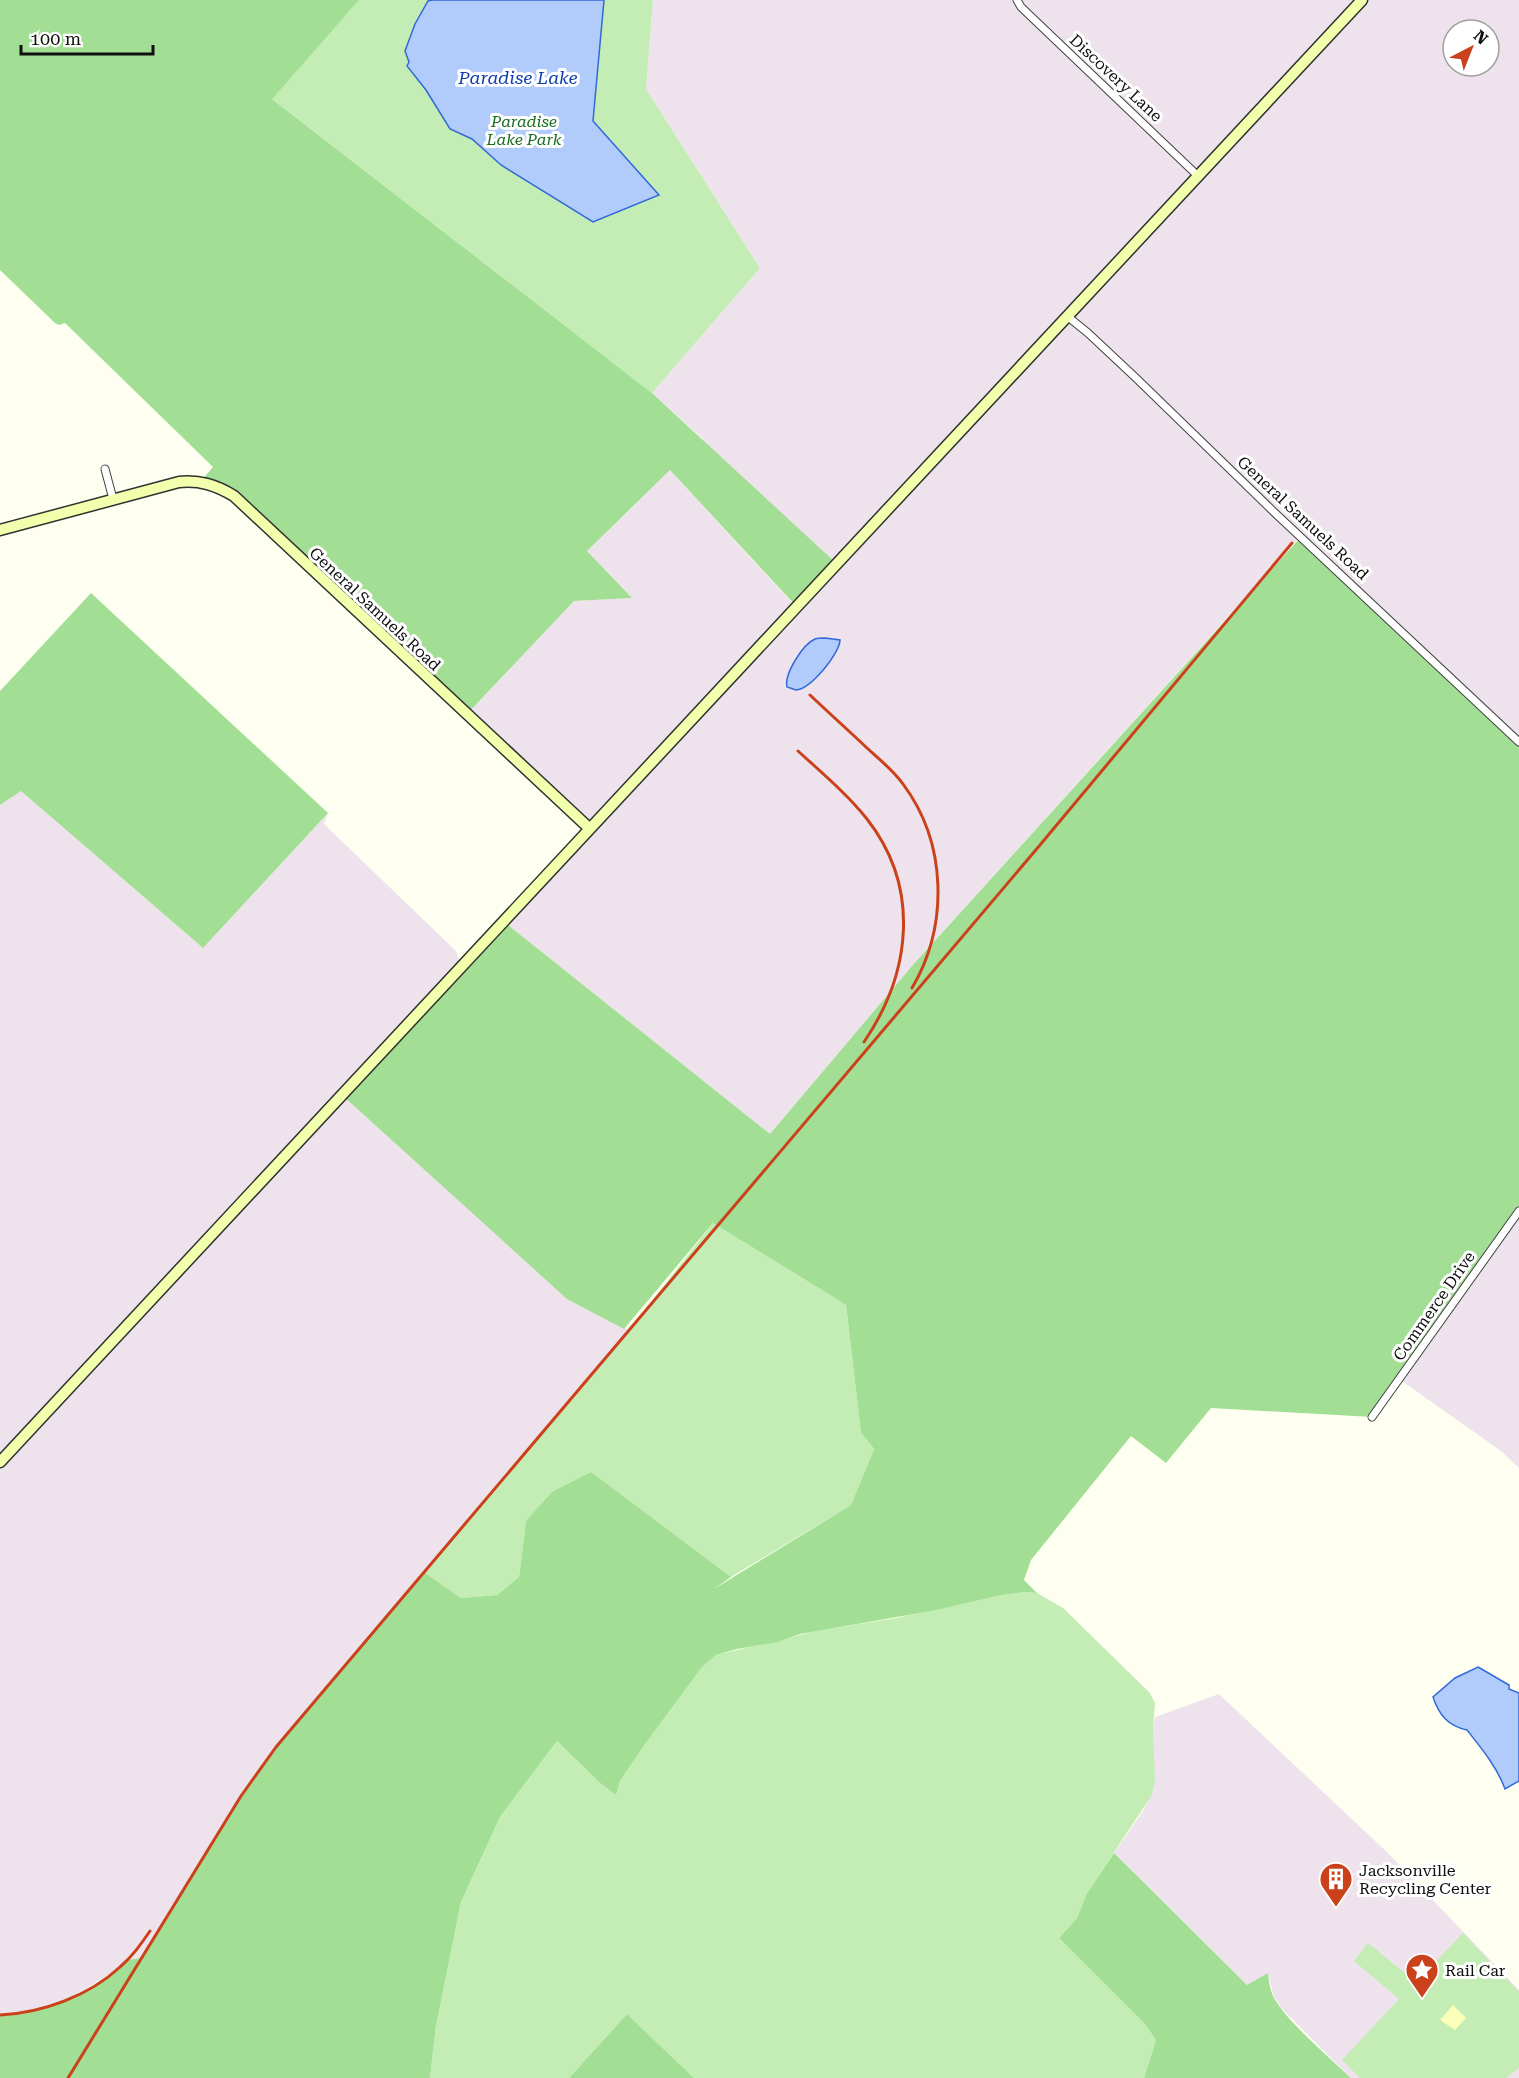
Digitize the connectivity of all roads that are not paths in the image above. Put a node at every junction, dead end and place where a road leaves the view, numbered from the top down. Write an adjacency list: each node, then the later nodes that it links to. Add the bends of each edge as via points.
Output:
1 (1017, 0): 3 (street, Discovery Lane)
2 (1362, 0): 3 (street)
3 (1197, 176): 4 (street)
4 (1067, 316): 8 (street, General Samuels Road); 9 (street)
5 (105, 468): 6 (street)
6 (113, 499): 7 (street, General Samuels Road); 9 (street, General Samuels Road, via 188,482 212,484 234,496)
7 (0, 530)
8 (1519, 742)
9 (589, 828): 12 (street)
10 (1518, 1214): 11 (street, Commerce Drive)
11 (1372, 1417)
12 (0, 1462)

